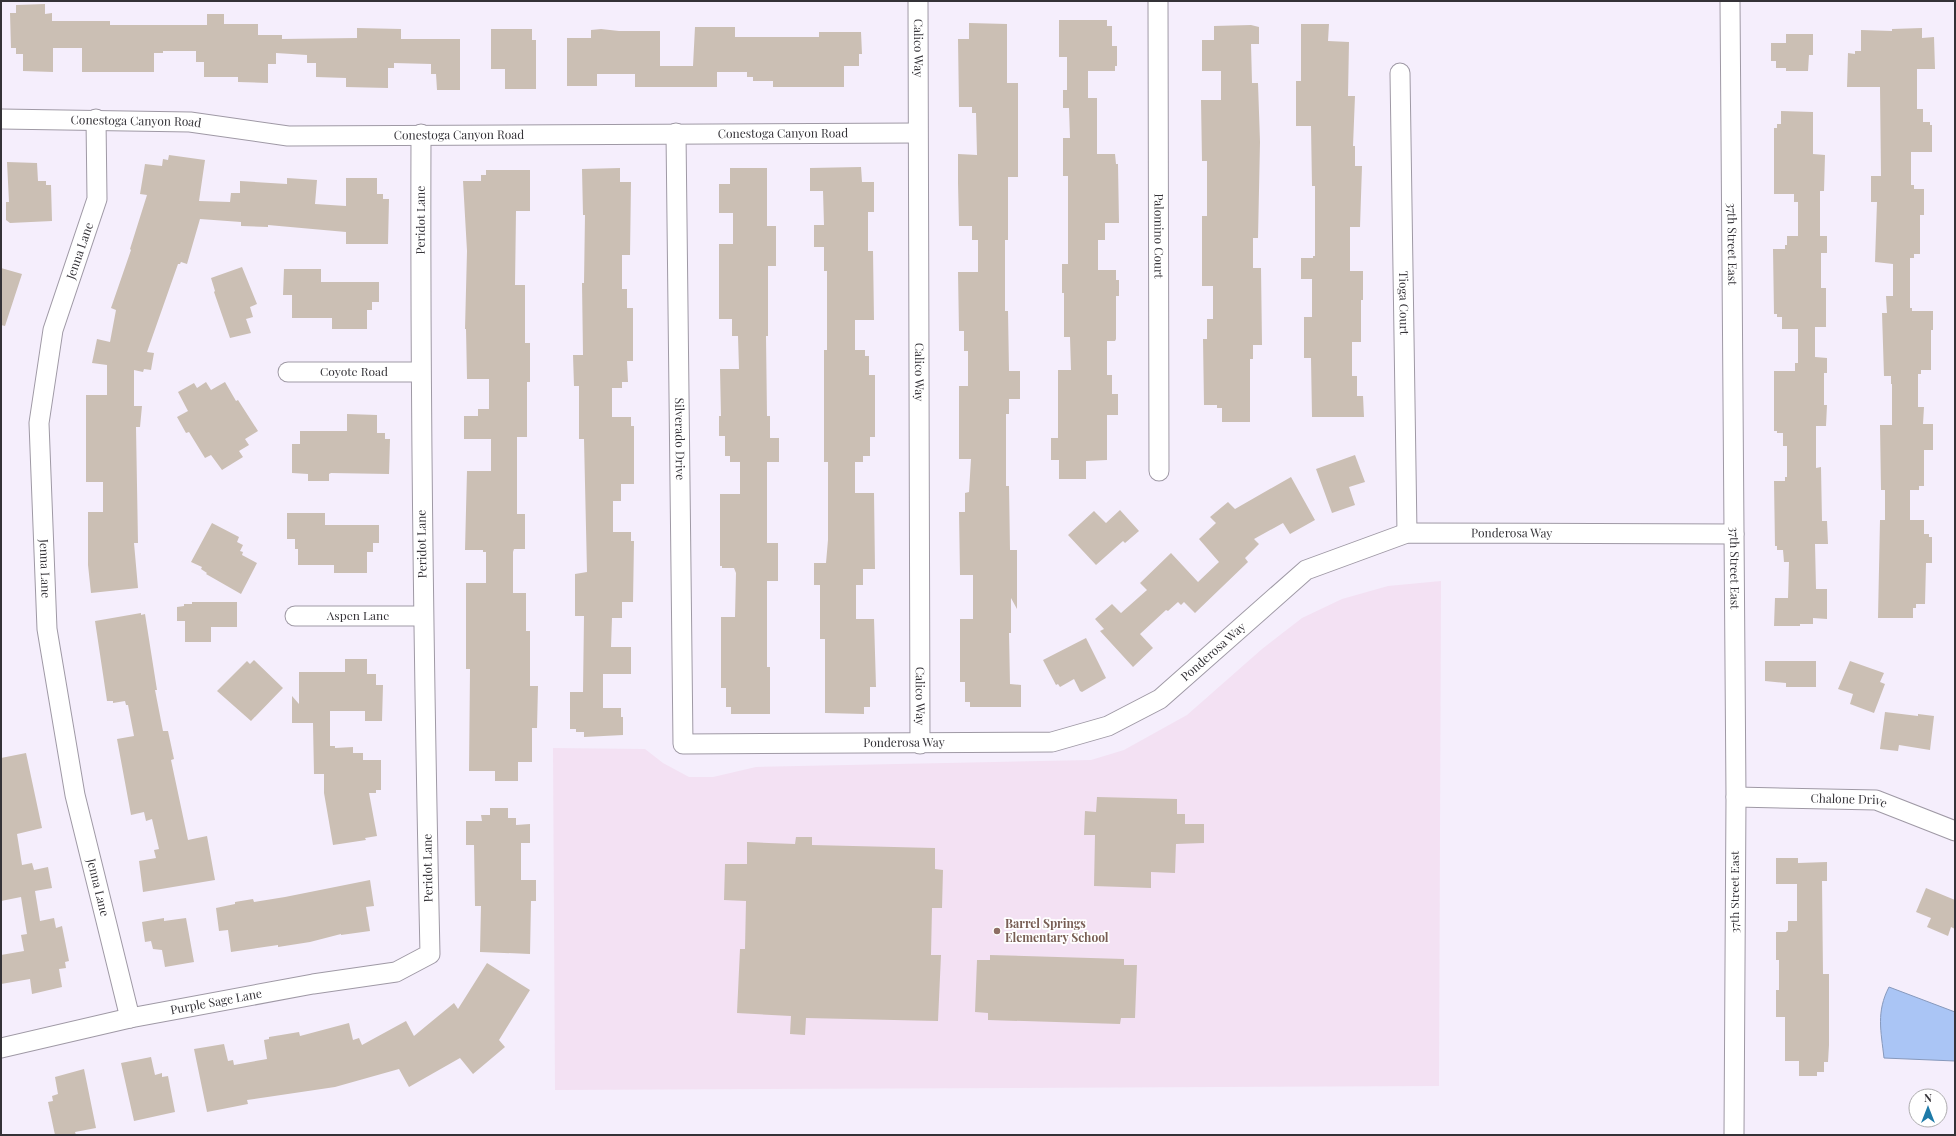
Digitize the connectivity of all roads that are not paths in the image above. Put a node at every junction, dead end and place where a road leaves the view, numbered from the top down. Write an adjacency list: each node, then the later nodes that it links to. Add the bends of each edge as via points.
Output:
1 (918, 1): 7 (street, Calico Way)
2 (1158, 1): 12 (street, Palomino Court)
3 (1730, 1): 14 (street, 37th Street East)
4 (1400, 73): 13 (street, Tioga Court)
5 (1, 119): 6 (street, Conestoga Canyon Road)
6 (96, 119): 9 (street, Conestoga Canyon Road, via 190,122 288,136); 22 (street, Jenna Lane, via 97,199 53,330 39,423 47,629 75,795)
7 (917, 132): 8 (street, Conestoga Canyon Road); 18 (street, Calico Way)
8 (676, 133): 9 (street, Conestoga Canyon Road); 17 (street, Silverado Drive)
9 (421, 134): 11 (street, Peridot Lane)
10 (288, 372): 11 (street, Coyote Road)
11 (420, 372): 16 (street, Peridot Lane)
12 (1159, 471)
13 (1407, 533): 14 (street, Ponderosa Way); 18 (street, Ponderosa Way, via 1306,570 1160,699 1108,726 1052,742)
14 (1734, 534): 19 (street, 37th Street East)
15 (295, 616): 16 (street, Aspen Lane)
16 (422, 616): 21 (street, Peridot Lane)
17 (683, 744): 18 (street, Ponderosa Way)
18 (920, 744)
19 (1736, 797): 20 (street, Chalone Drive, via 1876,800); 24 (street, 37th Street East)
20 (1955, 831)
21 (430, 954): 22 (street, Purple Sage Lane, via 396,972 313,984)
22 (130, 1018): 23 (street, Purple Sage Lane)
23 (1, 1048)
24 (1734, 1135)

